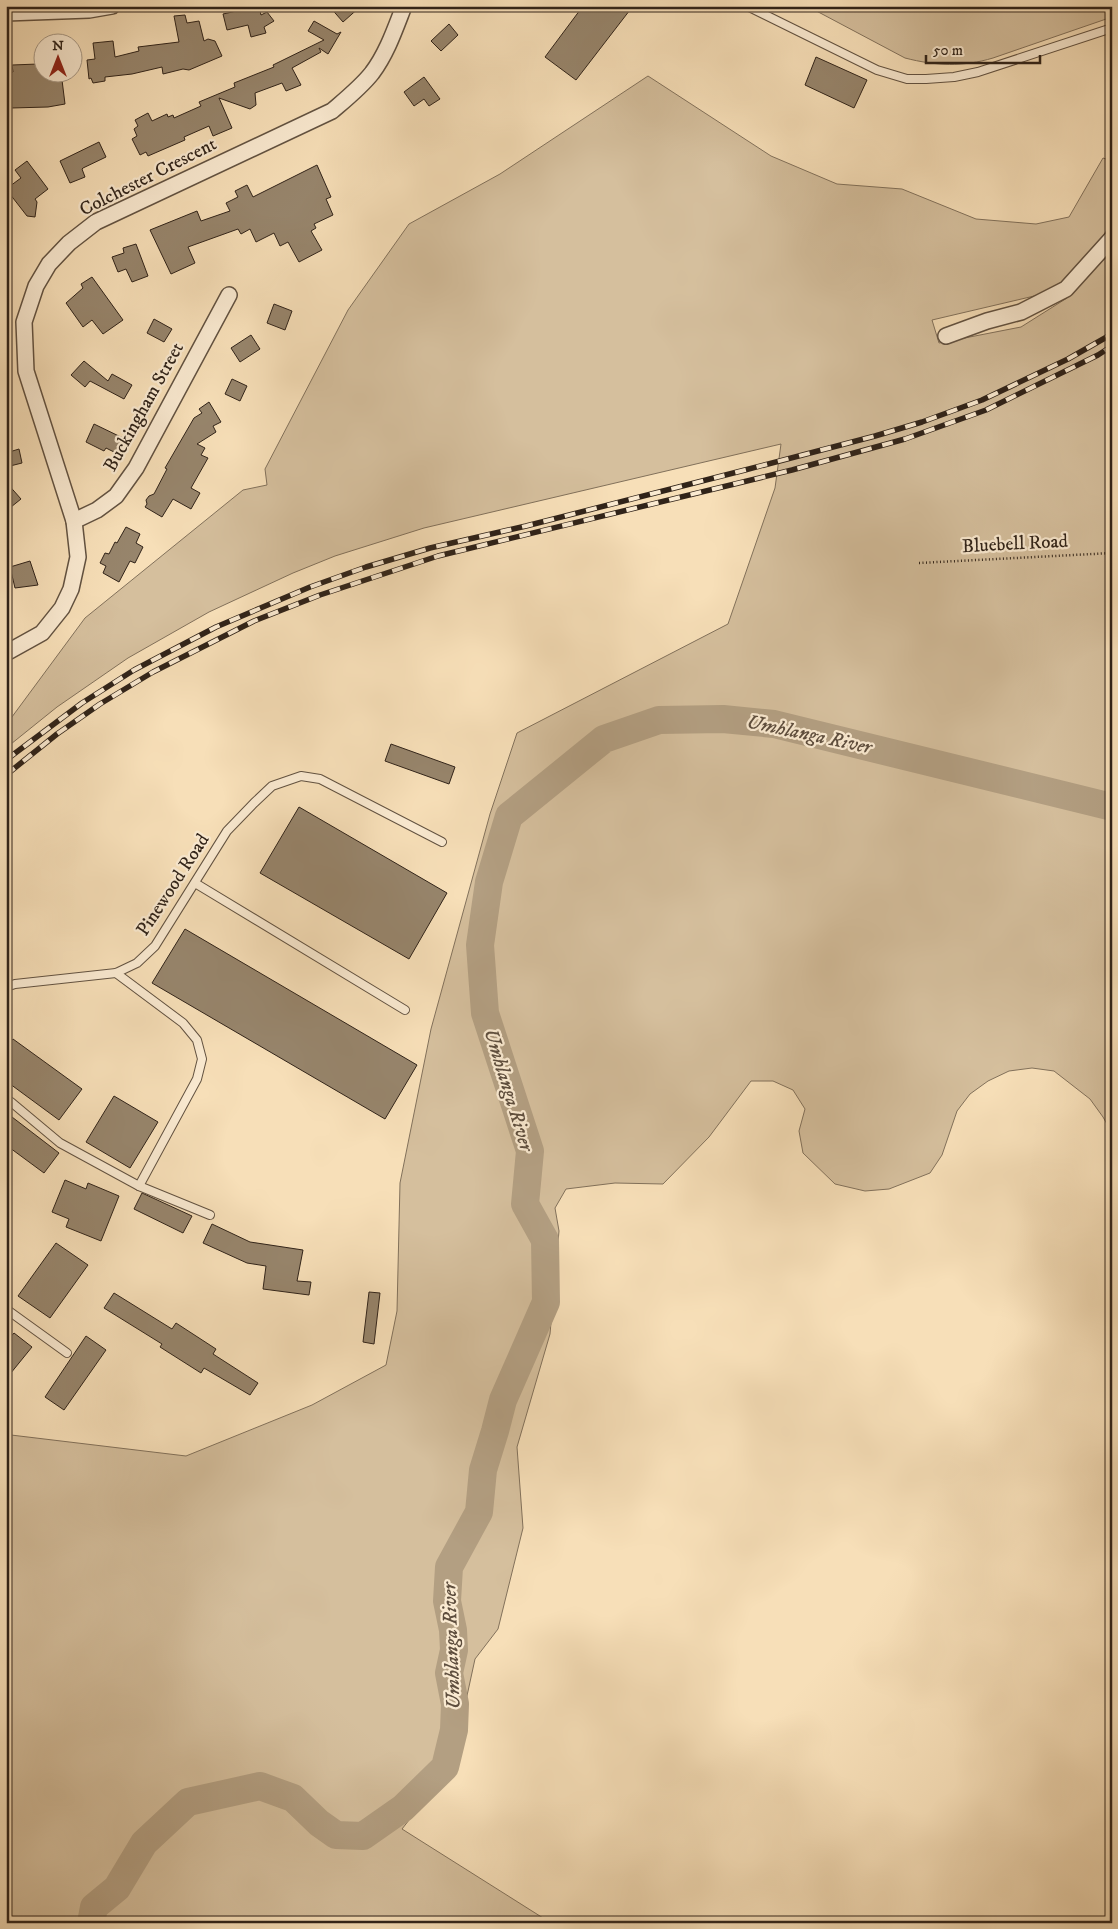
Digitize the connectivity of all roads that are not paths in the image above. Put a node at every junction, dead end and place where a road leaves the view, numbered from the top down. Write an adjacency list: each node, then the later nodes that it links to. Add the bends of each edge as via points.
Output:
1 (112, 6): 4 (street)
2 (404, 6): 9 (street, Colchester Crescent, via 389,45 372,73 332,111 96,222 49,264 36,286 24,322 26,371)
3 (747, 6): 5 (lane, via 877,70 907,79 926,80 978,72)
4 (6, 13)
5 (1112, 28)
6 (1112, 238): 8 (street, via 1066,289 1021,312)
7 (229, 294): 9 (street, Buckingham Street, via 136,468 116,496 97,510)
8 (946, 336)
9 (74, 520): 10 (street, Colchester Crescent, via 78,557 71,589 62,608 42,633)
10 (6, 653)
11 (442, 842): 12 (lane, Pinewood Road, via 320,779 301,776 272,786 227,831)
12 (194, 883): 13 (lane, Pinewood Road, via 155,946 137,963); 15 (lane)
13 (116, 973): 14 (lane, Pinewood Road); 17 (lane, via 183,1023 197,1040 202,1059 197,1079)
14 (6, 987)
15 (405, 1010)
16 (11, 1102): 17 (lane, via 60,1143)
17 (139, 1186): 18 (lane)
18 (210, 1214)
19 (6, 1309): 20 (lane)
20 (67, 1353)

